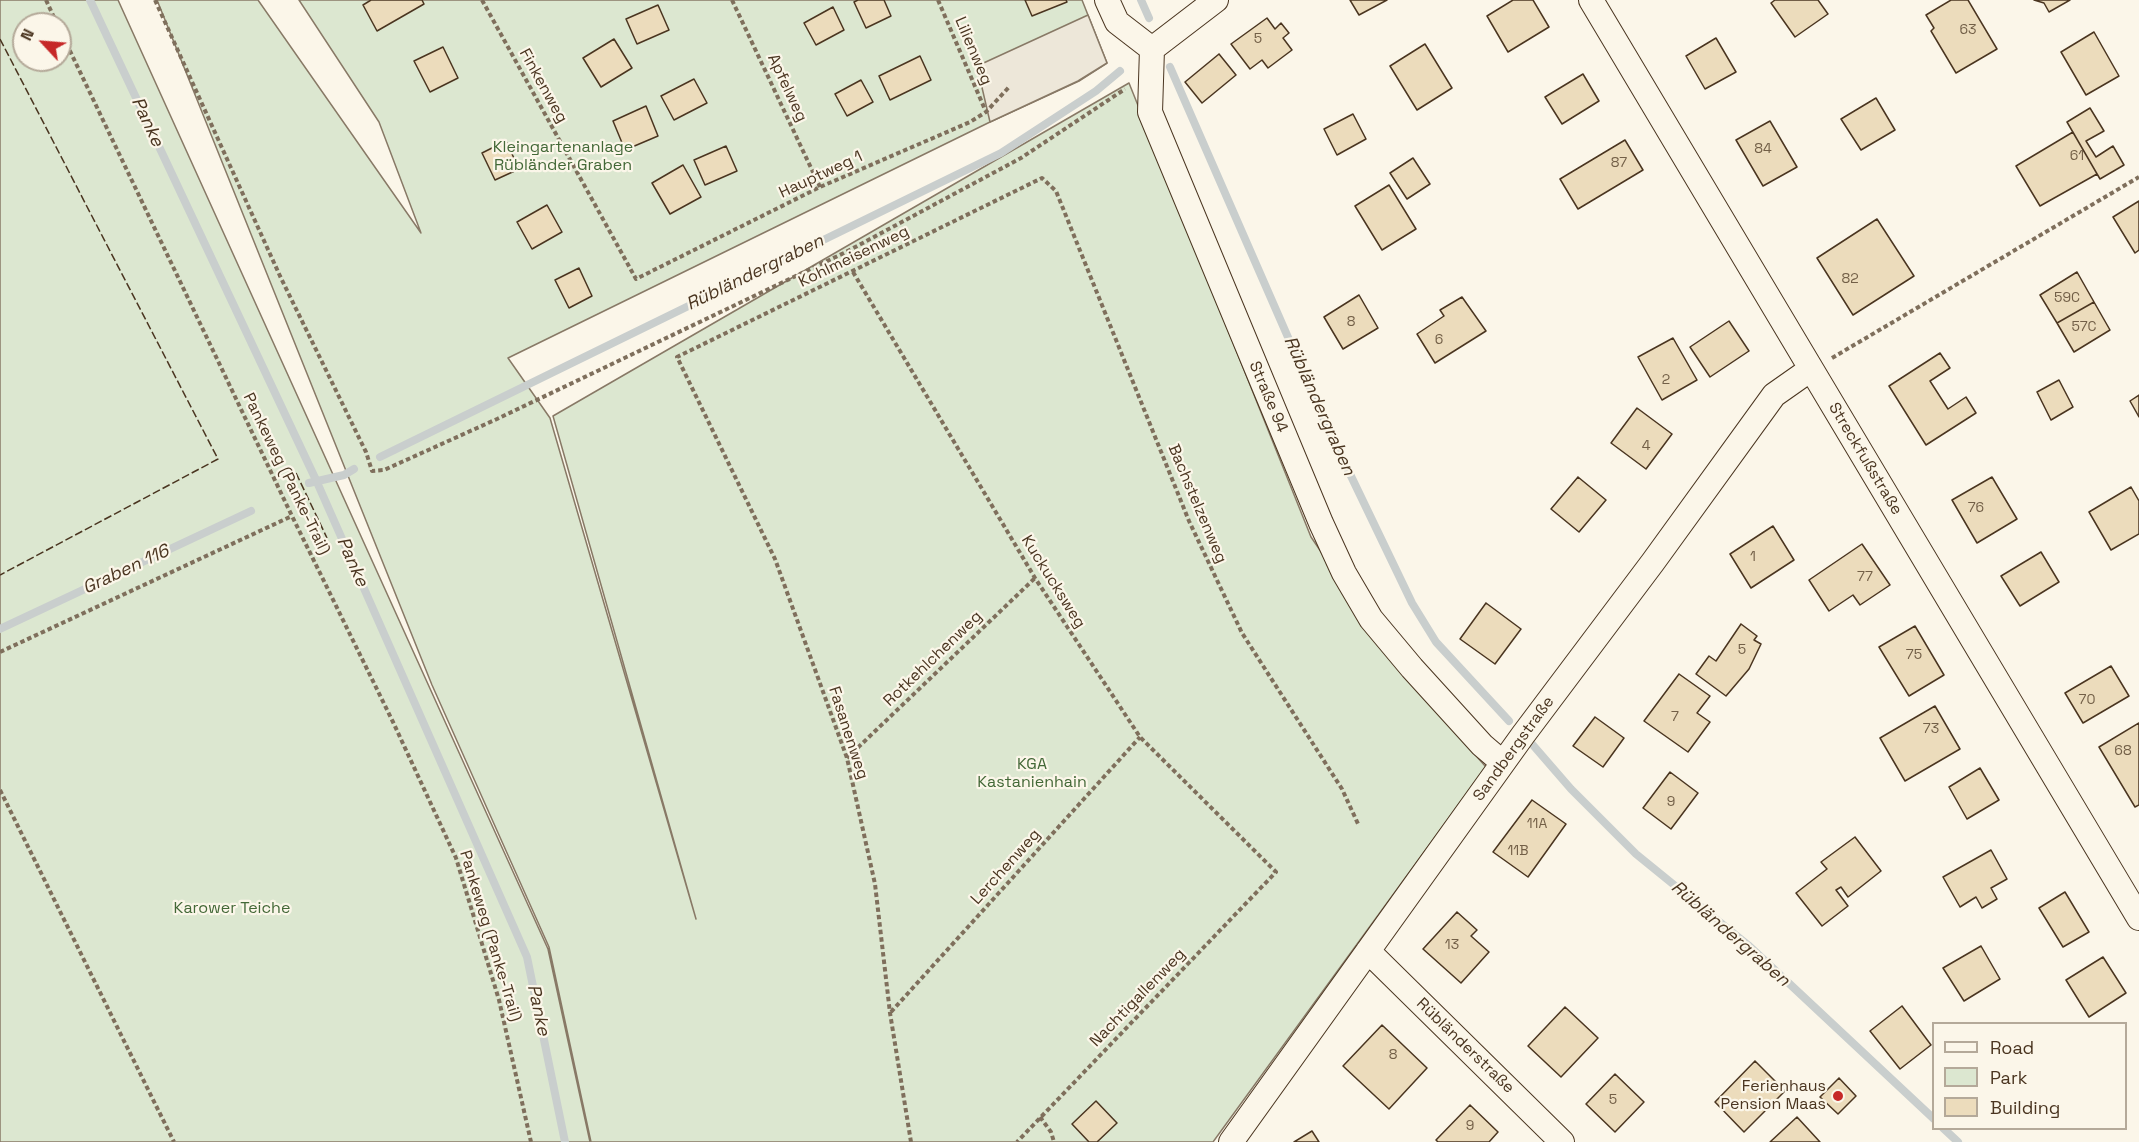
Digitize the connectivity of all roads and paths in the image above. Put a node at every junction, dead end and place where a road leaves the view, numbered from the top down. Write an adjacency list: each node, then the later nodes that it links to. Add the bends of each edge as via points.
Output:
1 (155, 0): 10 (path, via 372,471 384,470 497,419 846,252 1021,158)
2 (482, 0): 17 (path, Finkenweg)
3 (732, 0): 15 (path, Apfelweg)
4 (938, 0): 12 (path, Lilienweg)
5 (1107, 0): 8 (street, via 1117,22)
6 (1216, 0): 8 (street)
7 (1590, 0): 19 (street, Streckfußstraße)
8 (1152, 49): 10 (street, Straße 94)
9 (72, 55): 20 (path, Pankeweg (Panke-Trail))
10 (1151, 72): 25 (street, Straße 94, via 1150,112 1344,573 1371,619 1412,668)
11 (1010, 86): 12 (path, Hauptweg 1)
12 (986, 112): 15 (path, Hauptweg 1)
13 (2139, 177): 19 (path)
14 (1042, 178): 16 (path, Kohlmeisenweg); 27 (path, Bachstelzenweg, via 1056,191 1189,521 1242,633 1342,789)
15 (820, 187): 17 (path, Hauptweg 1)
16 (853, 272): 18 (path, Kohlmeisenweg); 21 (path, Kuckucksweg)
17 (636, 279)
18 (676, 357): 24 (path, Fasanenweg, via 775,559)
19 (1812, 369): 25 (street, Sandbergstraße, via 1774,395); 29 (street, Streckfußstraße)
20 (292, 516): 22 (path); 34 (path, Pankeweg (Panke-Trail), via 456,858 500,1000)
21 (1035, 578): 23 (path, Kuckucksweg); 24 (path, Rotkehlchenweg)
22 (0, 652)
23 (1140, 737): 28 (path, Kuckucksweg); 31 (path, Lerchenweg)
24 (847, 758): 31 (path, Fasanenweg, via 875,884)
25 (1503, 763): 30 (street, Sandbergstraße)
26 (0, 790): 33 (path)
27 (1359, 826)
28 (1276, 872): 32 (path, Nachtigallenweg)
29 (2139, 918)
30 (1368, 951): 38 (street, Sandbergstraße); 39 (street, Rübländerstraße)
31 (891, 1013): 35 (path, Fasanenweg)
32 (1040, 1117): 36 (path, Nachtigallenweg); 37 (path)
33 (174, 1142)
34 (531, 1142)
35 (911, 1142)
36 (1017, 1142)
37 (1054, 1142)
38 (1231, 1142)
39 (1562, 1142)

